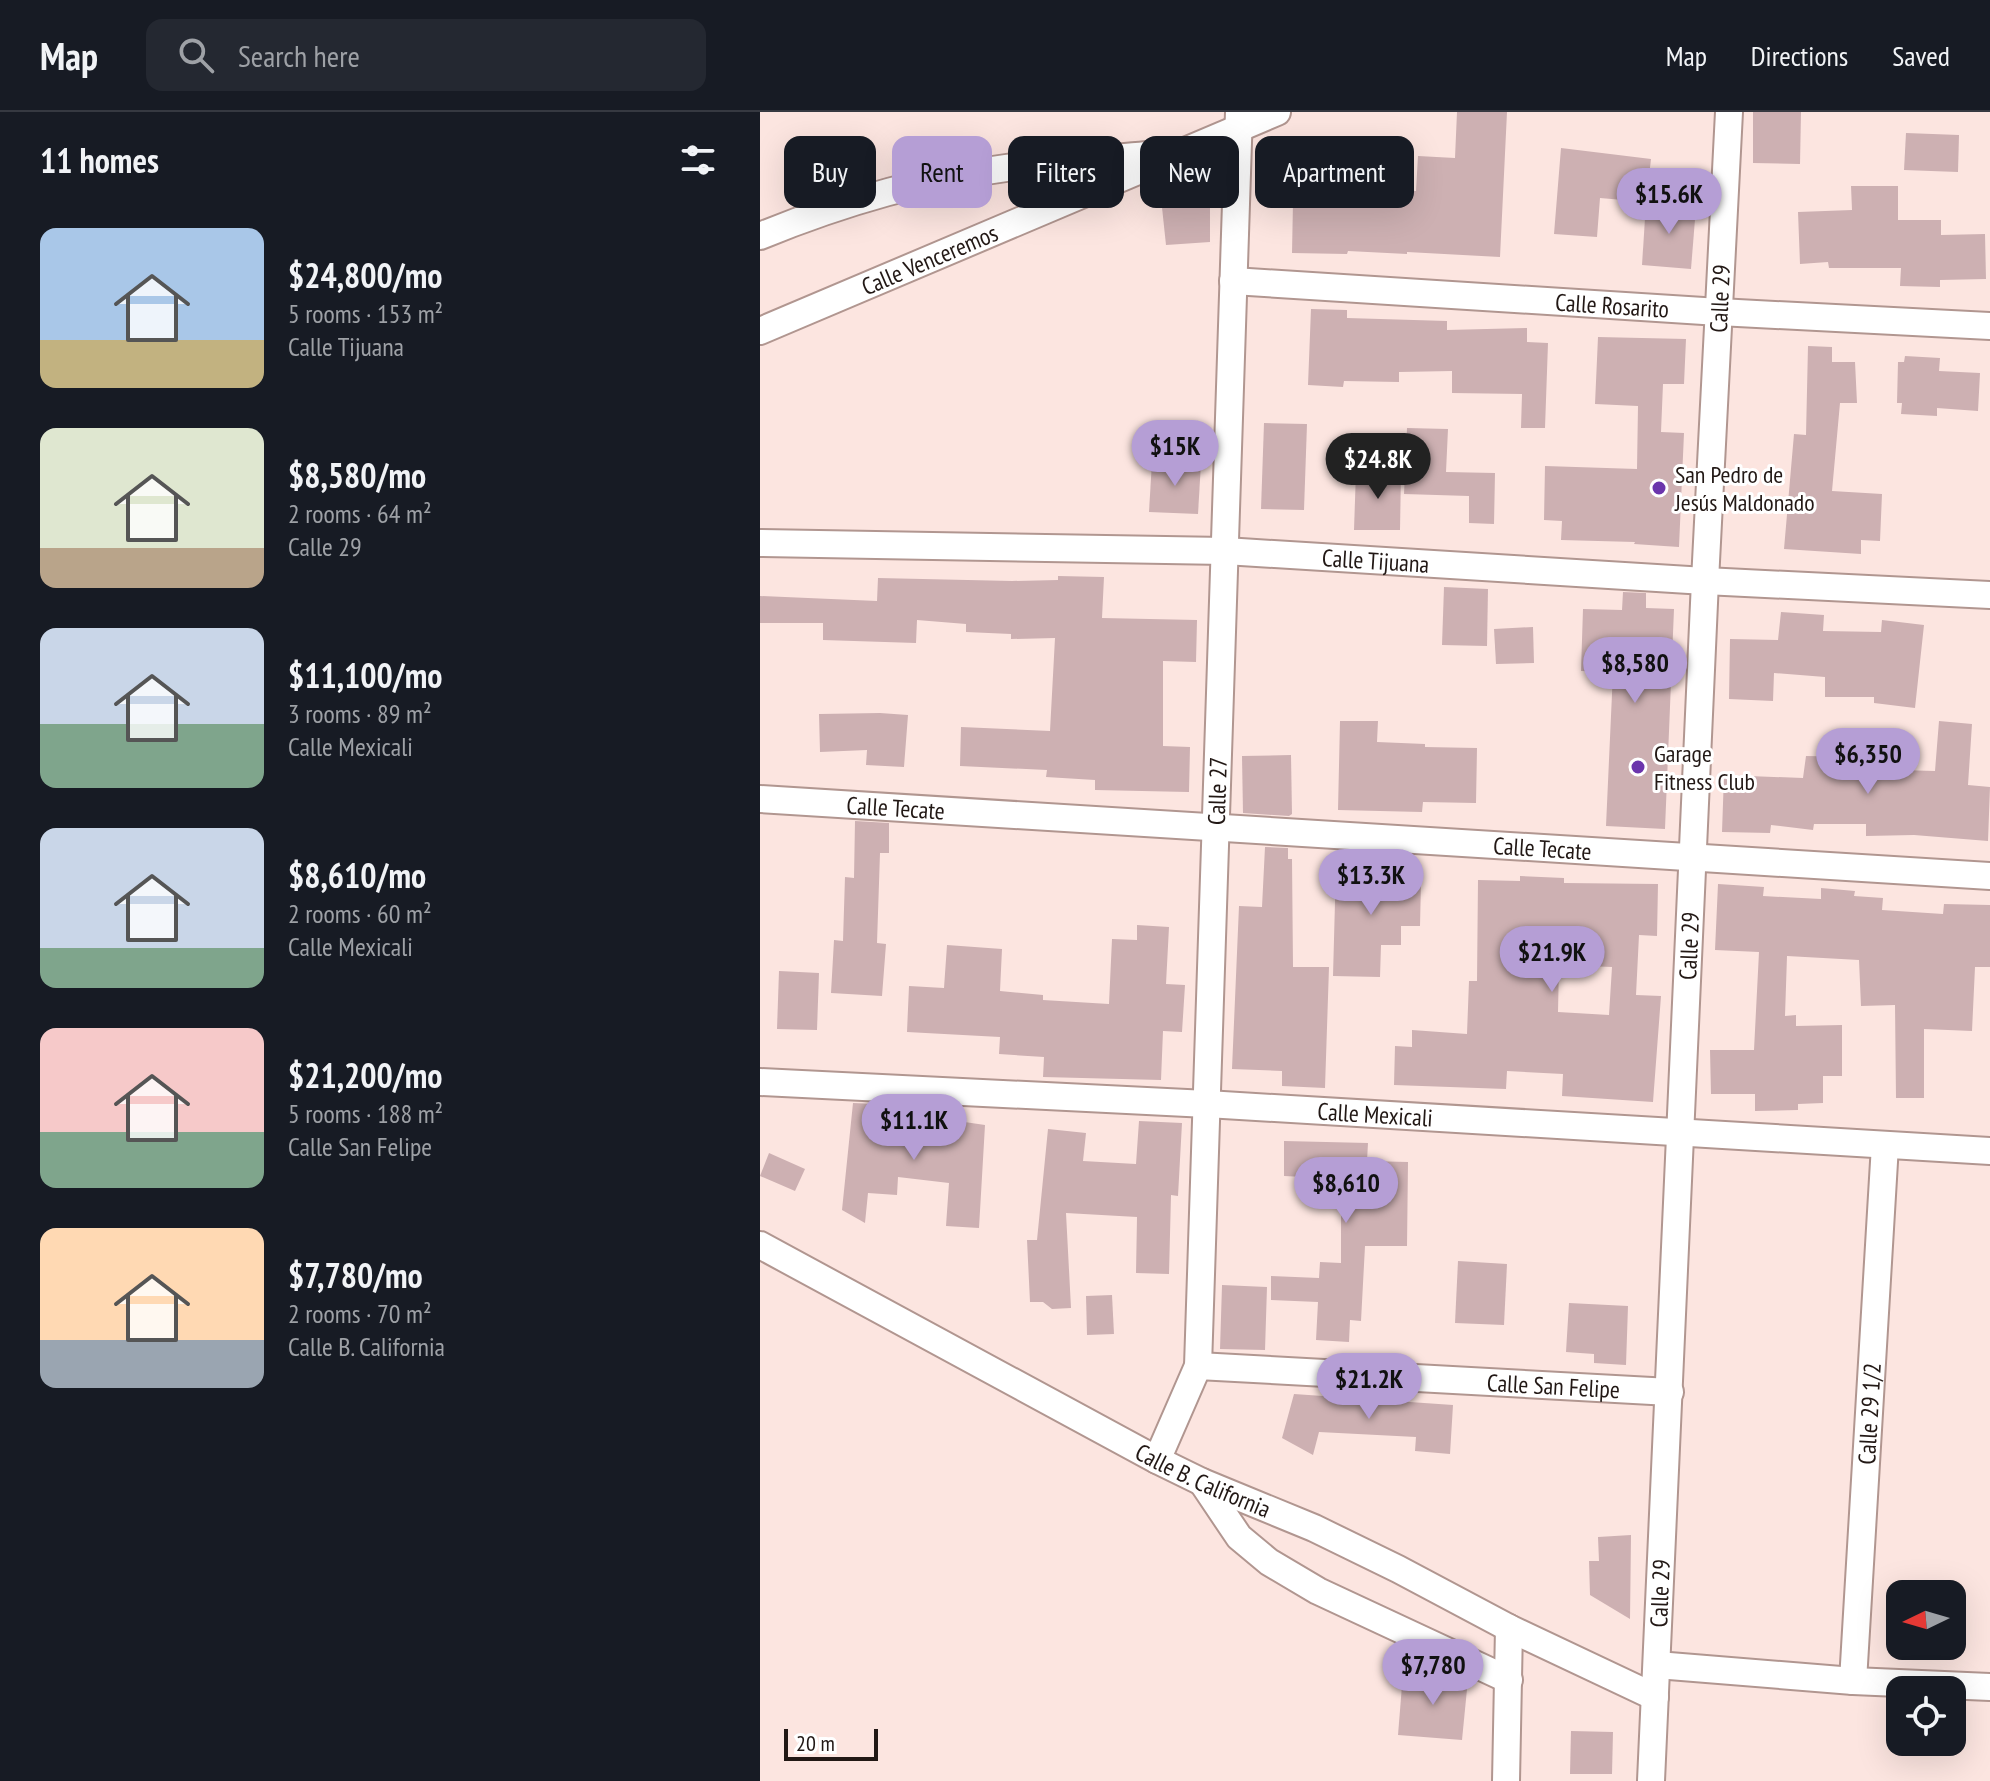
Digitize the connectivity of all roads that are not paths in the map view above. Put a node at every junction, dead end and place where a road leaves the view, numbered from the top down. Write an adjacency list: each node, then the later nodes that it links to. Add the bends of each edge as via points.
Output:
1 (1277, 112): 3 (street, Calle Venceremos)
2 (1729, 112): 9 (street, Calle 29)
3 (1239, 120): 4 (street, Calle Venceremos); 8 (street, Calle 27)
4 (1210, 136)
5 (1140, 156): 7 (street, via 945,179 821,211)
6 (1140, 170): 11 (street, Calle Venceremos)
7 (760, 236)
8 (1233, 281): 9 (street, Calle Rosarito); 13 (street, Calle 27)
9 (1719, 312): 10 (street, Calle Rosarito); 14 (street, Calle 29)
10 (1990, 326)
11 (760, 331)
12 (760, 543): 13 (street, Calle Tijuana)
13 (1225, 551): 14 (street, Calle Tijuana); 17 (street, Calle 27)
14 (1705, 581): 15 (street, Calle Tijuana); 18 (street, Calle 29)
15 (1990, 595)
16 (760, 799): 17 (street, Calle Tecate)
17 (1215, 829): 18 (street, Calle Tecate); 21 (street, Calle 27)
18 (1693, 859): 19 (street, Calle Tecate); 22 (street, Calle 29)
19 (1990, 876)
20 (760, 1082): 21 (street, Calle Mexicali)
21 (1207, 1104): 22 (street, Calle Mexicali); 26 (street, Calle 27)
22 (1682, 1131): 23 (street, Calle Mexicali); 27 (street, Calle 29)
23 (1885, 1145): 24 (street, Calle Mexicali); 33 (street, Calle 29 1/2)
24 (1990, 1151)
25 (760, 1245): 28 (street, Calle B. California)
26 (1198, 1366): 27 (street, Calle San Felipe); 28 (street, Calle 27)
27 (1670, 1392): 31 (street, Calle 29)
28 (1157, 1460): 29 (street, Calle B. California)
29 (1202, 1482): 30 (street, Calle B. California, via 1314,1528); 32 (street, via 1239,1537 1269,1562 1332,1598)
30 (1509, 1628): 32 (street); 35 (street, Calle B. California)
31 (1657, 1665): 33 (street); 35 (street, Calle 29)
32 (1509, 1680): 36 (street)
33 (1853, 1681): 34 (street)
34 (1990, 1687)
35 (1655, 1697): 37 (street, Calle 29)
36 (1506, 1781)
37 (1651, 1781)

